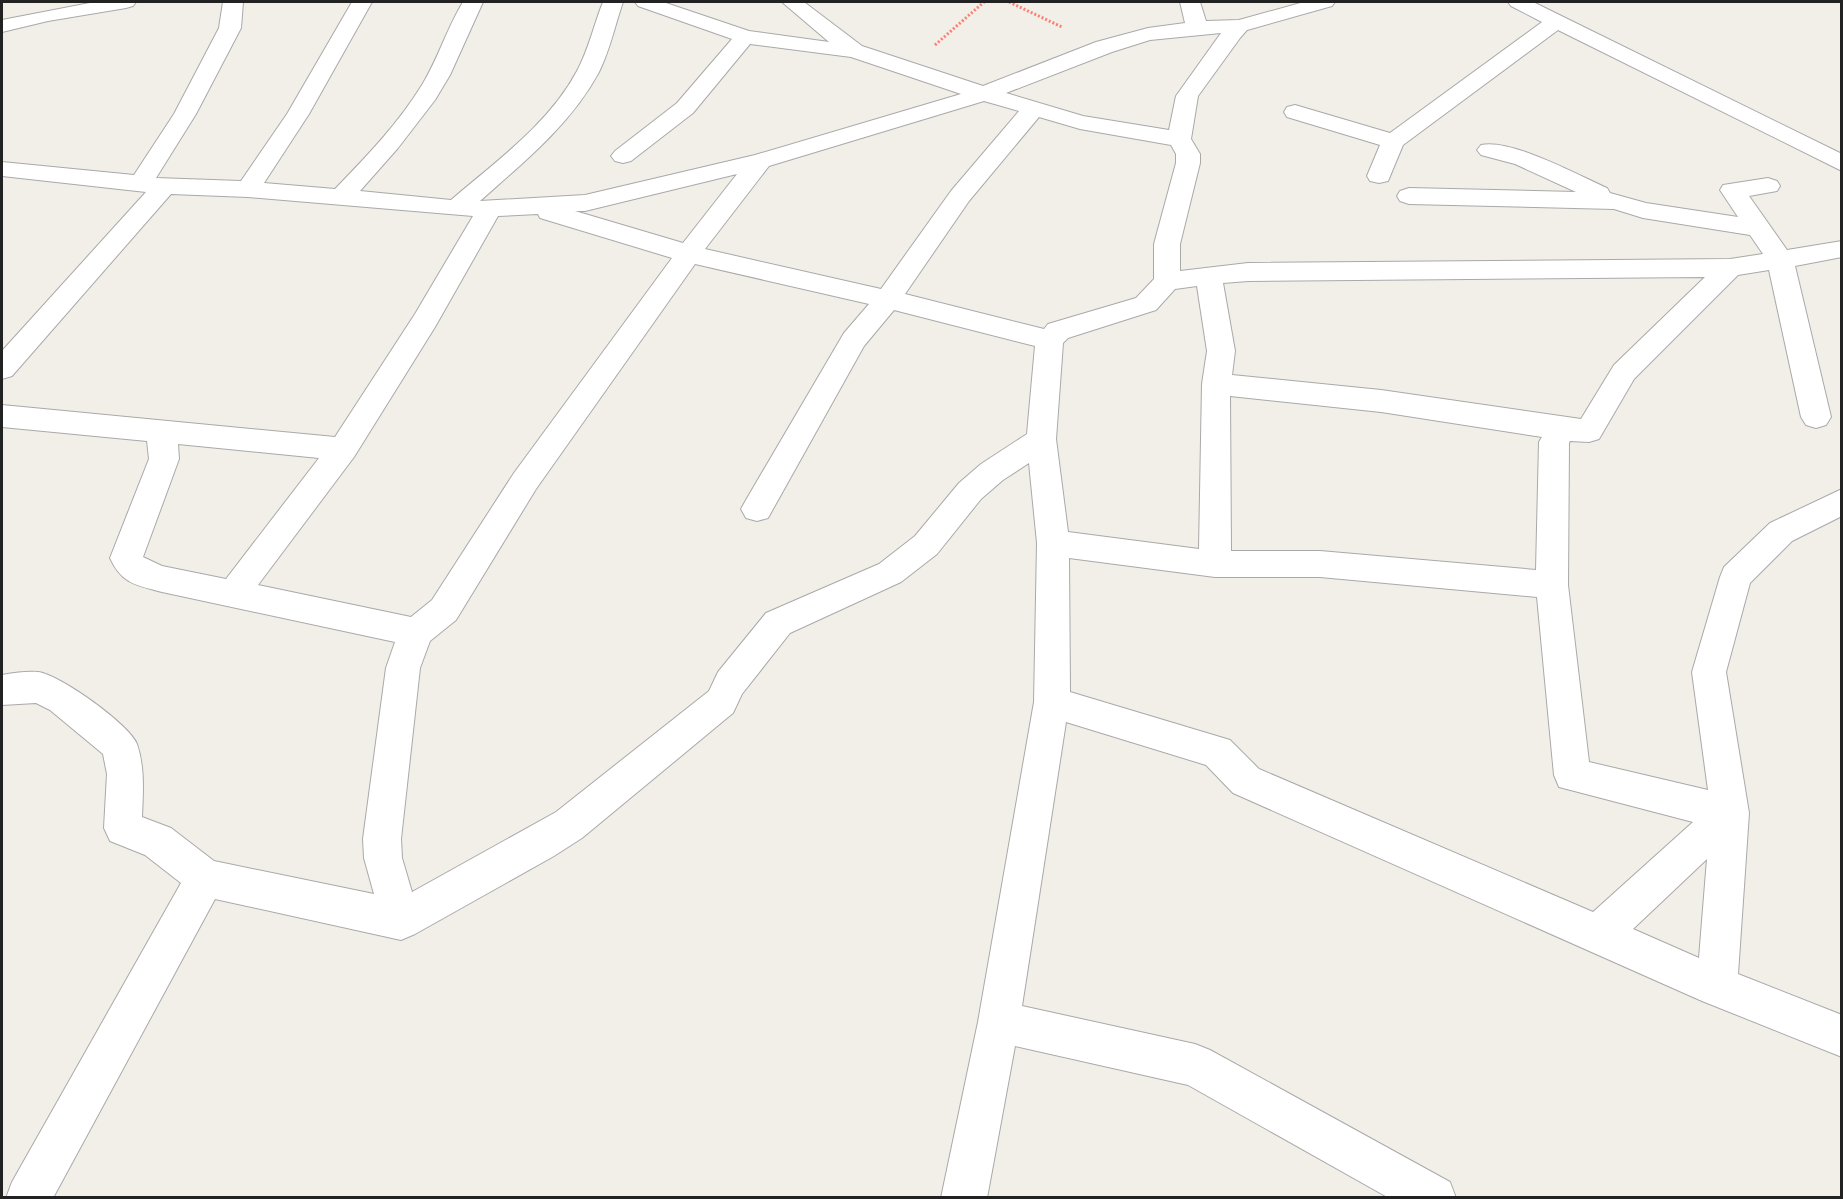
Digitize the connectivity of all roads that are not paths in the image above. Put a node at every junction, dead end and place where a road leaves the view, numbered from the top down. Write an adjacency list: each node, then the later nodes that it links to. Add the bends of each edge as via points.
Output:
1 (126, 2): 12 (street, via 41,15)
2 (233, 2): 28 (street, via 230,28)
3 (362, 2): 30 (street, via 298,114)
4 (473, 2): 31 (street, via 432,86)
5 (613, 2): 35 (street, via 579,87 542,131)
6 (645, 2): 15 (street)
7 (792, 2): 16 (street)
8 (1190, 2): 14 (street)
9 (1325, 2): 13 (street)
10 (1518, 2): 11 (street)
11 (1557, 21): 21 (street); 25 (street)
12 (2, 26)
13 (1240, 26): 14 (street); 20 (street, via 1187,96)
14 (1197, 28): 17 (street, via 1148,34 1104,47)
15 (745, 37): 16 (street); 23 (street, via 685,108)
16 (854, 51): 17 (street)
17 (984, 94): 18 (street); 24 (street)
18 (1034, 108): 20 (street, via 1088,124); 44 (street, via 960,196)
19 (1295, 112): 21 (street)
20 (1179, 140): 43 (street, via 1188,154 1188,163 1167,244)
21 (1393, 142): 27 (street)
22 (1489, 150): 33 (street, via 1523,159)
23 (623, 156)
24 (761, 161): 34 (street, via 585,202); 39 (street)
25 (1842, 164)
26 (7, 175): 28 (street)
27 (1379, 176)
28 (152, 185): 30 (street); 46 (street)
29 (1768, 186): 37 (street, via 1732,190)
30 (248, 189): 31 (street)
31 (342, 196): 35 (street)
32 (1408, 196): 33 (street)
33 (1616, 201): 37 (street, via 1643,210)
34 (529, 206): 36 (street); 39 (street)
35 (458, 208): 36 (street)
36 (490, 209): 53 (street)
37 (1759, 228): 40 (street)
38 (1842, 249): 40 (street)
39 (689, 254): 44 (street); 60 (street, via 525,481 444,610)
40 (1780, 259): 41 (street); 49 (street)
41 (1730, 268): 42 (street, via 1248,272); 50 (street, via 1624,372 1589,431)
42 (1209, 276): 43 (street); 47 (street, via 1221,351)
43 (1167, 281): 45 (street, via 1146,304 1058,331)
44 (887, 300): 45 (street); 55 (street, via 854,340)
45 (1049, 340): 52 (street)
46 (2, 369)
47 (1216, 384): 50 (street, via 1381,401); 57 (street)
48 (2, 416): 51 (street)
49 (1816, 417)
50 (1562, 429): 58 (street, via 1554,442)
51 (159, 431): 53 (street); 59 (street, via 164,459 126,558 128,564 162,579)
52 (1041, 439): 56 (street); 65 (street, via 984,478 926,545 890,573 778,623 734,678 721,702 570,825)
53 (343, 449): 59 (street)
54 (1842, 501): 63 (street, via 1781,532 1736,577 1709,672)
55 (757, 509)
56 (1053, 543): 57 (street); 62 (street)
57 (1215, 564): 58 (street, via 1320,564)
58 (1552, 585): 63 (street, via 1572,775)
59 (233, 594): 60 (street)
60 (416, 632): 65 (street, via 403,668 382,839 383,858)
61 (2, 690): 64 (street, via 39,687 62,699 119,745 125,774 123,828 158,841)
62 (1052, 702): 66 (street, via 1217,752 1246,781); 68 (street)
63 (1730, 813): 66 (street); 67 (street)
64 (205, 878): 65 (street); 70 (street)
65 (401, 920)
66 (1598, 934): 67 (street)
67 (1716, 986): 69 (street)
68 (999, 1022): 71 (street); 72 (street, via 1195,1065)
69 (1842, 1036)
70 (28, 1197)
71 (964, 1197)
72 (1434, 1197)

